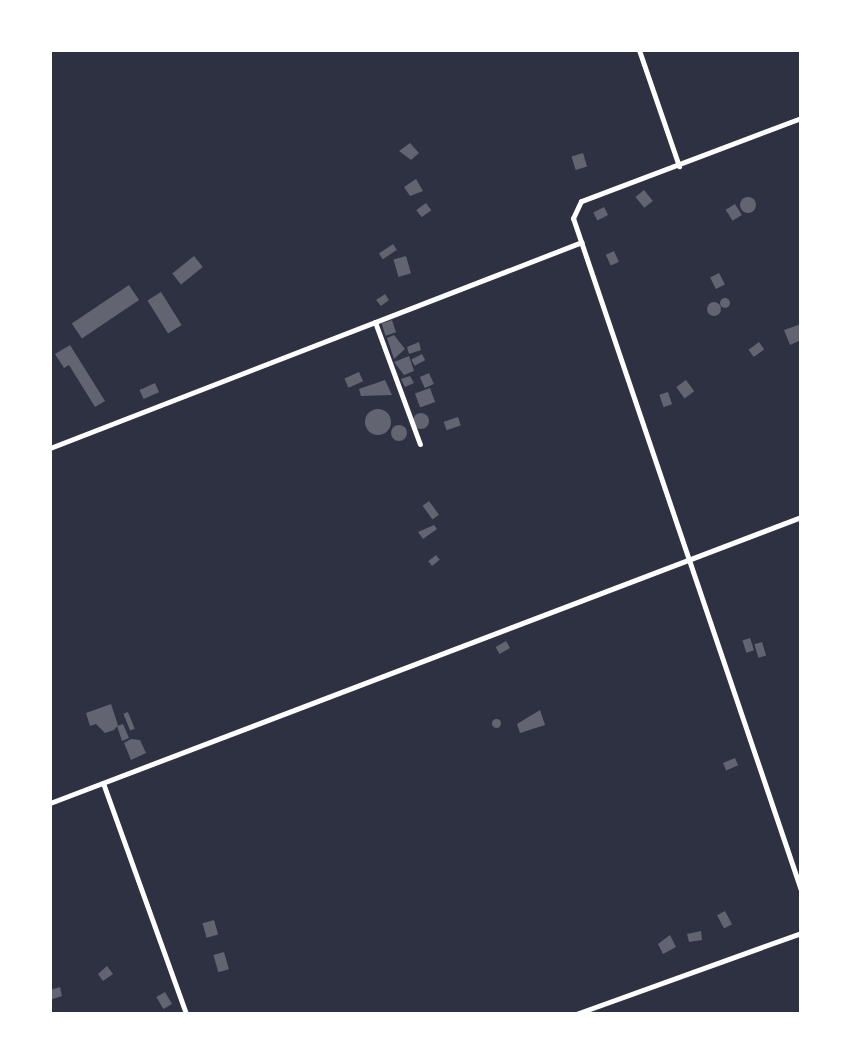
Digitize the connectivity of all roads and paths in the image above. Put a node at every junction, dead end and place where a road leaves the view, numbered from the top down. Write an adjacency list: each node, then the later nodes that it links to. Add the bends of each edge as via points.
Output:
1 (639, 50): 3 (street)
2 (801, 118): 3 (street)
3 (679, 166): 4 (street, via 581,201 573,218)
4 (582, 242): 5 (street); 9 (street)
5 (375, 322): 6 (street); 7 (street)
6 (420, 444)
7 (50, 448)
8 (801, 517): 9 (street)
9 (692, 557): 10 (street); 12 (street)
10 (103, 783): 11 (street); 14 (street)
11 (50, 803)
12 (801, 890)
13 (801, 933): 15 (street)
14 (186, 1014)
15 (576, 1014)

